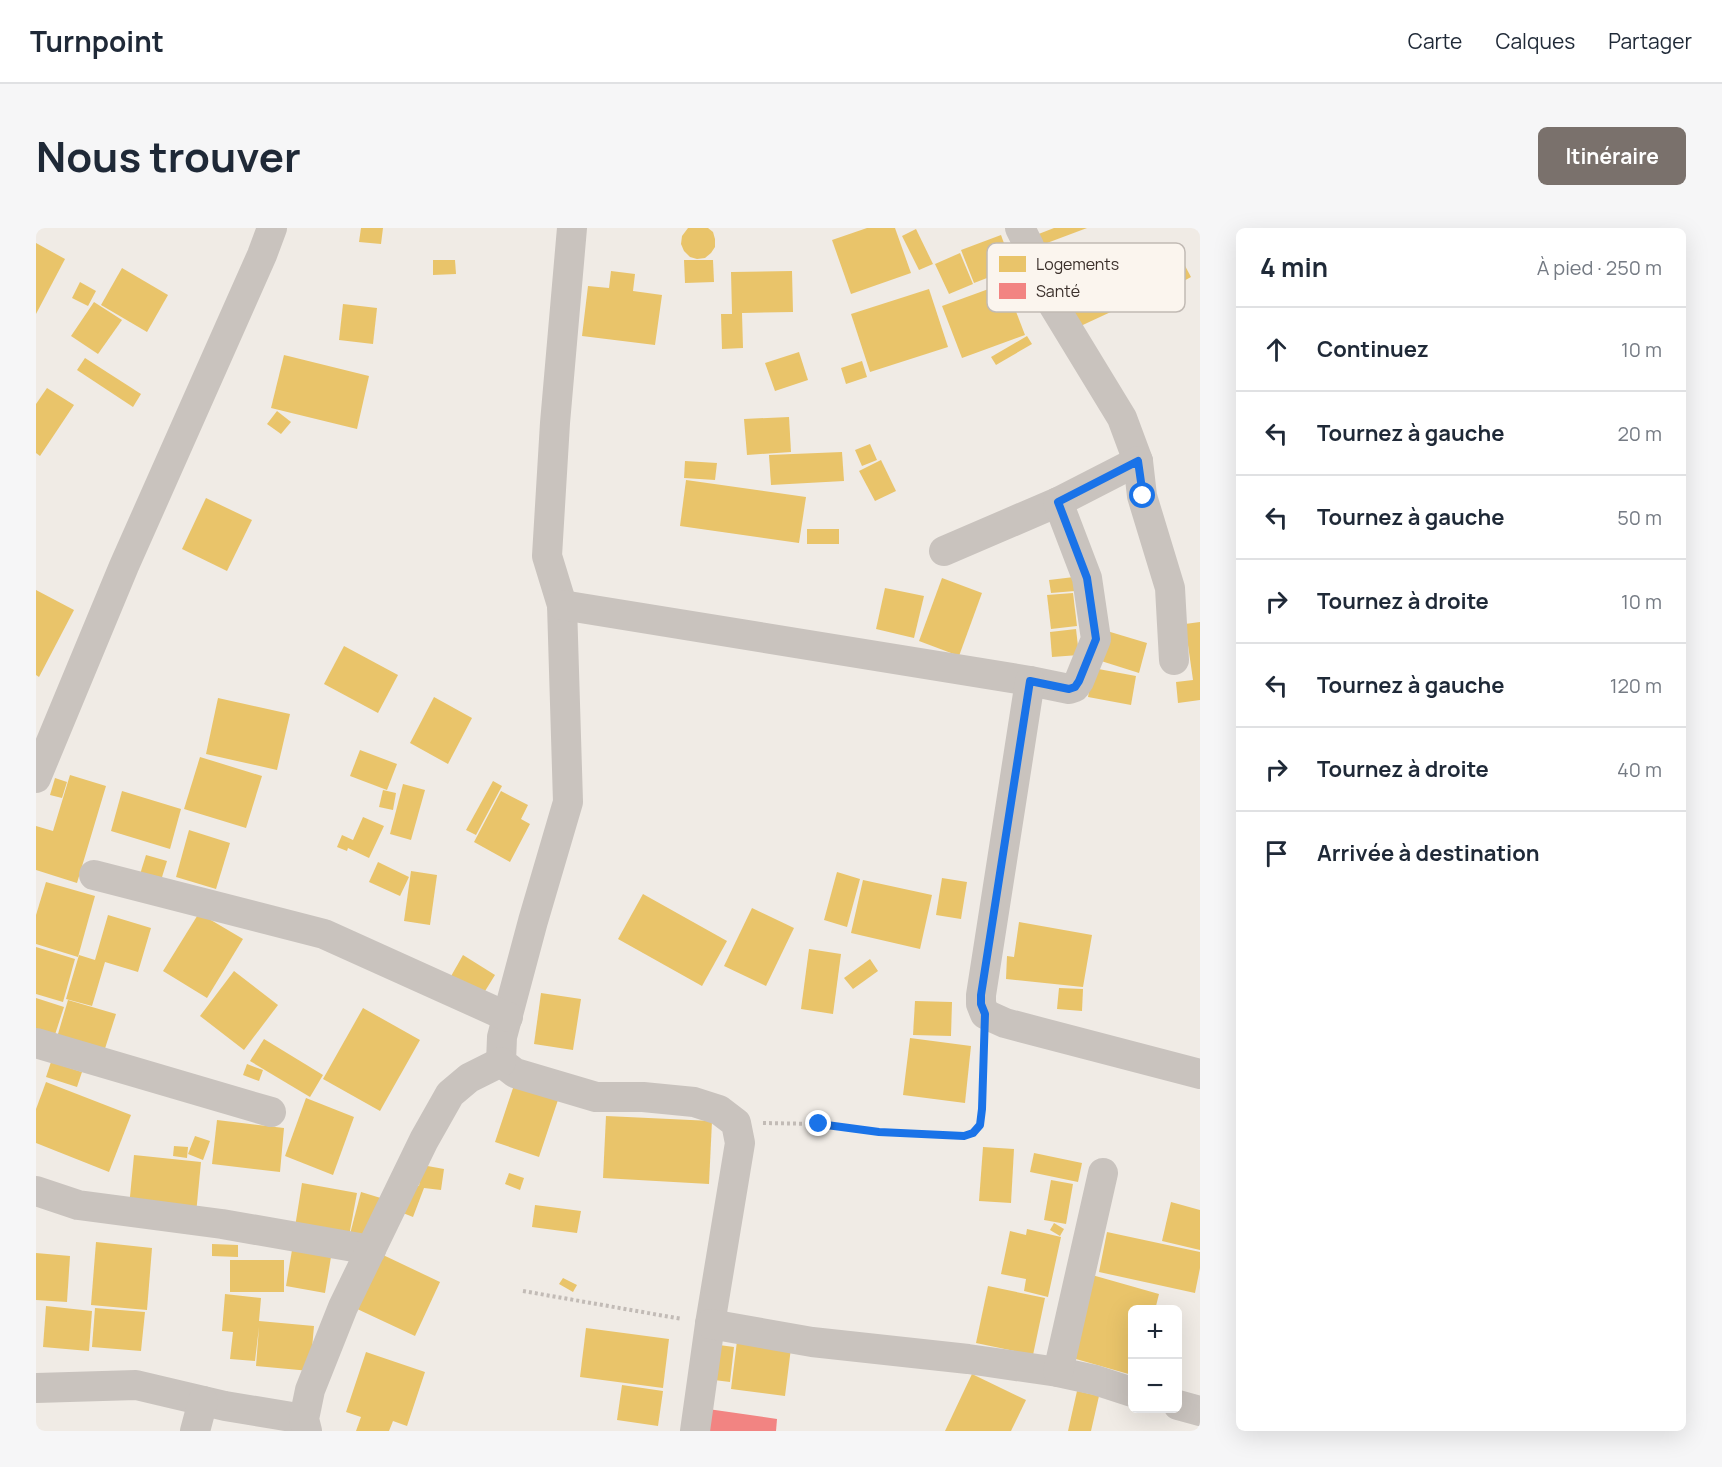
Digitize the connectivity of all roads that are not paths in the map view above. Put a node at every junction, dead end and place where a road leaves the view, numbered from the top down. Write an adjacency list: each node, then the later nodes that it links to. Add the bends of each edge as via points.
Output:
1 (272, 228): 12 (street)
2 (572, 228): 9 (street, via 547,556)
3 (1020, 228): 4 (street)
4 (1028, 243)
5 (1058, 312): 6 (street, via 1122,417)
6 (1138, 461): 7 (street); 10 (street, via 1143,496 1170,588)
7 (1058, 502): 8 (street); 11 (street, via 1087,578 1096,639 1075,687)
8 (944, 551)
9 (562, 605): 11 (street); 14 (street, via 568,802)
10 (1174, 660)
11 (1030, 681): 17 (street, via 981,995 985,1014 1005,1023)
12 (36, 778)
13 (94, 875): 14 (street, via 324,934)
14 (508, 1017): 16 (street)
15 (36, 1043): 18 (street)
16 (501, 1062): 21 (street, via 469,1078 450,1094); 22 (street, via 515,1073 596,1097 694,1102 719,1110 736,1123 740,1143)
17 (1200, 1074)
18 (271, 1112)
19 (1103, 1173): 23 (street)
20 (36, 1191): 21 (street, via 78,1205 222,1224)
21 (371, 1250): 29 (street, via 314,1379)
22 (710, 1324): 23 (street, via 812,1342); 31 (street)
23 (1058, 1372): 25 (street)
24 (36, 1388): 26 (street, via 136,1385)
25 (1128, 1391)
26 (203, 1401): 29 (street); 30 (street)
27 (1182, 1406): 28 (street)
28 (1200, 1411)
29 (306, 1425)
30 (195, 1431)
31 (695, 1431)

